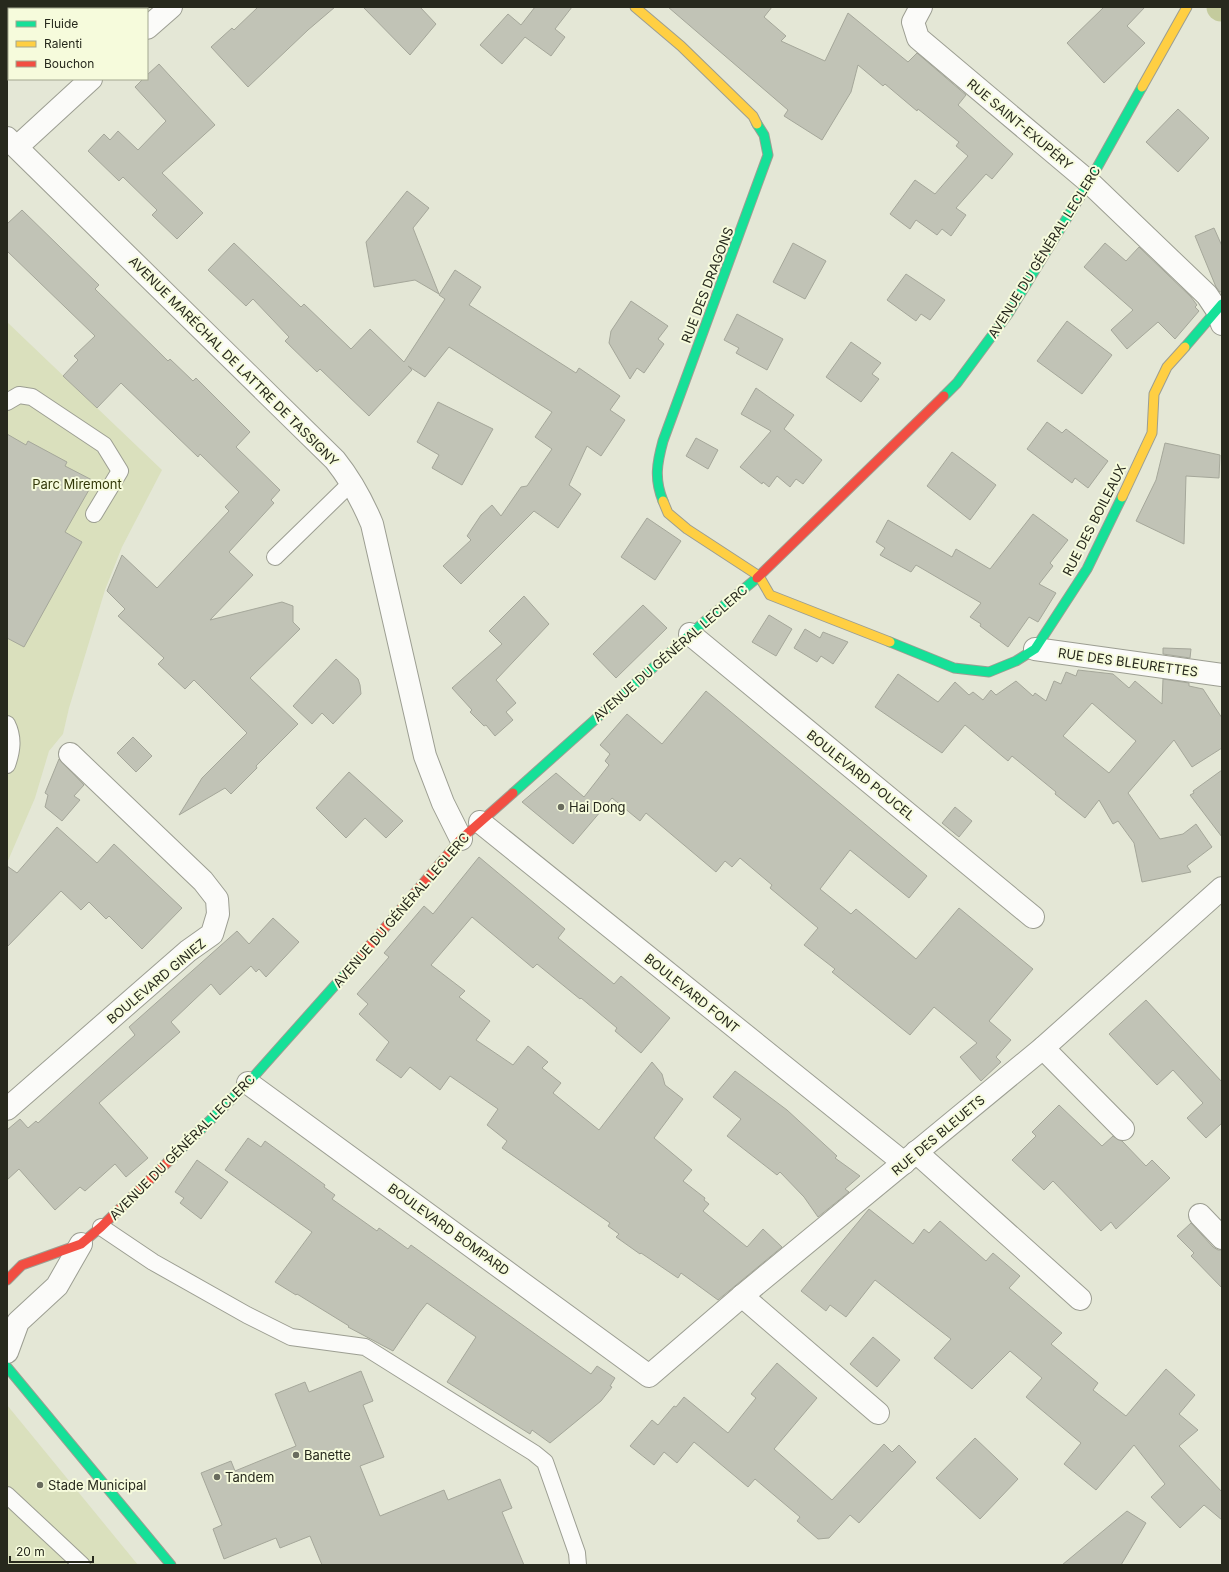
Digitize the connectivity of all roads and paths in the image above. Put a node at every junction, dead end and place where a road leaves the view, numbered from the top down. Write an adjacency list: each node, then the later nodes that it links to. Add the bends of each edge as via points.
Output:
1 (170, 7): 5 (street)
2 (635, 7): 14 (street, RUE DES DRAGONS, via 681,46 753,116 764,135 768,155 663,441 657,464 658,489 668,513 687,529)
3 (921, 7): 8 (street, RUE SAINT-EXUPÉRY, via 913,22 918,38)
4 (1187, 7): 8 (street, AVENUE DU GÉNÉRAL LECLERC)
5 (148, 27)
6 (91, 80): 7 (street)
7 (12, 142): 11 (street, AVENUE MARÉCHAL DE LATTRE DE TASSIGNY, via 336,460)
8 (1089, 182): 9 (street, RUE SAINT-EXUPÉRY, via 1207,295); 14 (street, AVENUE DU GÉNÉRAL LECLERC, via 1008,314 957,383)
9 (1220, 313): 16 (street, RUE DES BOILEAUX, via 1167,367 1154,394 1152,432 1130,481 1087,569)
10 (7, 402): 12 (lane, via 19,396 32,396 104,445 120,471)
11 (352, 482): 13 (lane); 22 (street, AVENUE MARÉCHAL DE LATTRE DE TASSIGNY, via 372,524 425,756 443,803)
12 (94, 514)
13 (275, 557)
14 (759, 576): 15 (street, AVENUE DU GÉNÉRAL LECLERC); 16 (street, RUE DES BOILEAUX, via 770,595 954,668 989,672)
15 (690, 634): 21 (street, AVENUE DU GÉNÉRAL LECLERC); 24 (street, BOULEVARD POUCEL)
16 (1035, 650): 17 (street, RUE DES BLEURETTES)
17 (1222, 675)
18 (7, 724): 20 (lane, via 11,732 12,751)
19 (70, 754): 27 (street, BOULEVARD GINIEZ, via 203,881 217,899 218,914 212,934 188,951)
20 (7, 765)
21 (480, 822): 22 (street, AVENUE DU GÉNÉRAL LECLERC); 29 (street, BOULEVARD FONT)
22 (461, 839): 26 (street, AVENUE DU GÉNÉRAL LECLERC)
23 (1222, 888): 25 (street, RUE DES BLEUETS)
24 (1033, 917)
25 (1043, 1048): 28 (street); 29 (street, RUE DES BLEUETS)
26 (248, 1083): 31 (street, AVENUE DU GÉNÉRAL LECLERC); 40 (street, BOULEVARD BOMPARD)
27 (7, 1109)
28 (1122, 1129)
29 (910, 1158): 35 (street, RUE DES BLEUETS); 36 (street, BOULEVARD FONT)
30 (1200, 1215): 32 (street)
31 (101, 1227): 33 (street, AVENUE DU GÉNÉRAL LECLERC); 45 (lane, via 153,1262 291,1337 365,1347 534,1453 545,1462 577,1553)
32 (1222, 1238)
33 (80, 1244): 34 (street, AVENUE DU GÉNÉRAL LECLERC); 37 (street, AVENUE DU GÉNÉRAL LECLERC, via 57,1286)
34 (12, 1271)
35 (742, 1296): 40 (street, RUE DES BLEUETS); 41 (street)
36 (1080, 1299)
37 (13, 1323): 38 (street, AVENUE DU GÉNÉRAL LECLERC)
38 (7, 1352)
39 (7, 1366): 44 (street)
40 (649, 1376)
41 (878, 1413)
42 (7, 1495): 43 (lane)
43 (82, 1565)
44 (171, 1565)
45 (578, 1565)

